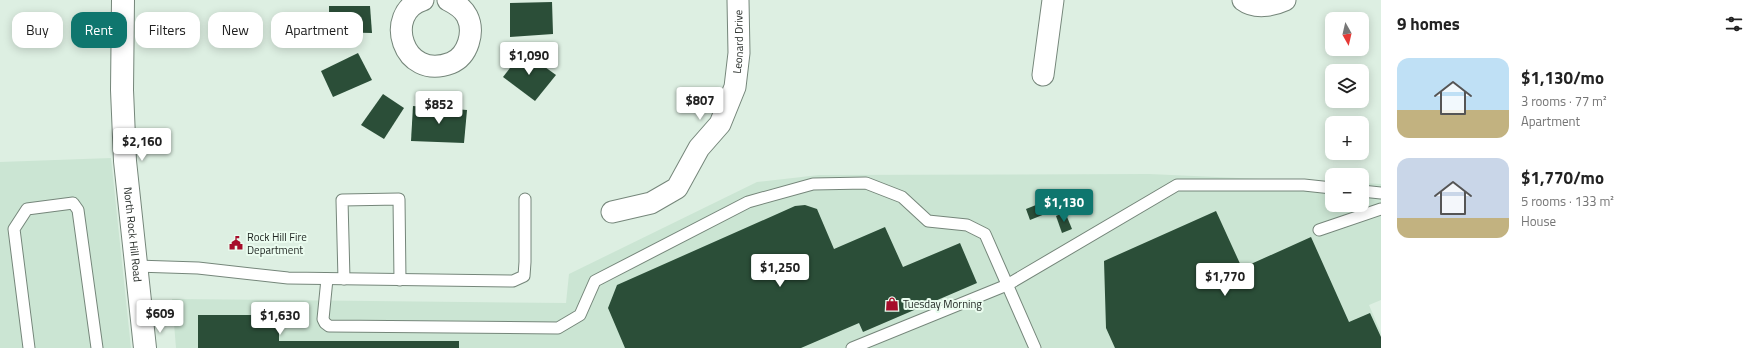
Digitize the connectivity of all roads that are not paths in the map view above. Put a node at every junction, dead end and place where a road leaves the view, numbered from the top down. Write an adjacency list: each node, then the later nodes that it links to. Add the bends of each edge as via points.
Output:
1 (123, 0): 16 (street, North Rock Hill Road, via 122,90 125,161)
2 (423, 0): 3 (street, via 409,10 403,22 401,35 405,48 414,59 426,65 439,66 452,62 463,54 469,42 470,28 466,15 458,5)
3 (448, 0)
4 (738, 0): 14 (street, Leonard Drive, via 739,53 735,87 720,124 698,148 677,188 651,203)
5 (1053, 0): 8 (street)
6 (1243, 0): 7 (street, via 1258,5 1274,5)
7 (1285, 0)
8 (1043, 75)
9 (1325, 187): 20 (lane, via 1177,185)
10 (1369, 192): 11 (lane)
11 (1381, 193)
12 (525, 199): 19 (lane, via 524,276 514,281)
13 (1381, 209): 15 (lane)
14 (612, 212)
15 (1319, 230)
16 (136, 266): 17 (lane, via 198,268 288,278); 23 (street, North Rock Hill Road)
17 (327, 279): 18 (lane); 20 (lane, via 324,319 329,326 558,328 580,315 595,281 748,202 813,184 866,183 902,197 928,221 967,225 985,234)
18 (344, 279): 19 (lane); 19 (lane, via 342,200 399,199)
19 (400, 280)
20 (1007, 285): 24 (lane); 25 (lane)
21 (29, 348): 22 (lane, via 14,229 27,209 74,203 78,210)
22 (97, 348)
23 (145, 348)
24 (852, 348)
25 (1035, 348)

